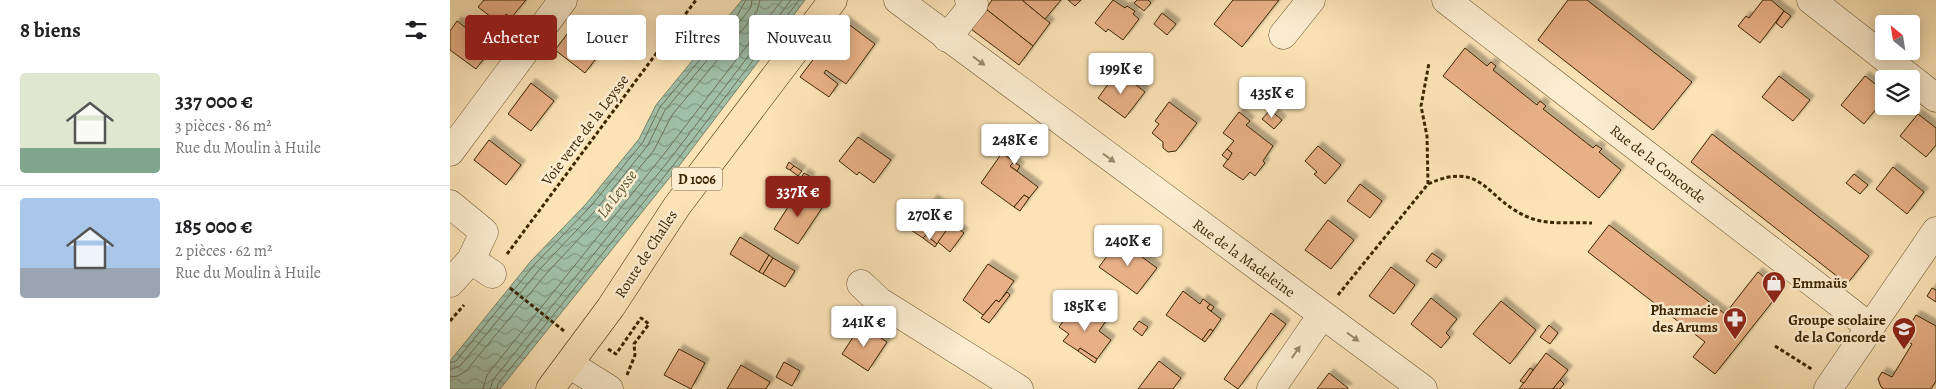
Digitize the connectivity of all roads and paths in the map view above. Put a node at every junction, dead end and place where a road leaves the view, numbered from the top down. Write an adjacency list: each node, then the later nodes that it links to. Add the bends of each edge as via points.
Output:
1 (563, 0): 13 (street)
2 (696, 0): 18 (path, Voie verte de la Leysse)
3 (833, 0): 23 (main road, Route de Challes / D 1006, via 677,206 611,307)
4 (898, 0): 10 (street, Rue de la Madeleine)
5 (969, 0): 10 (street, via 974,4)
6 (1311, 0): 9 (street)
7 (1446, 0): 22 (street, Rue de la Concorde)
8 (1811, 0): 12 (street)
9 (1283, 35)
10 (948, 38): 21 (street, Rue de la Madeleine, one-way to 21)
11 (1429, 63): 14 (path, via 1421,106 1427,136)
12 (1936, 98)
13 (450, 152)
14 (1428, 184): 16 (path, via 1446,176 1461,175 1474,179 1529,217 1546,222); 21 (path)
15 (450, 204): 18 (street, via 484,232)
16 (1592, 223)
17 (1936, 231): 22 (street)
18 (481, 267): 19 (street); 23 (path)
19 (450, 283)
20 (861, 284): 29 (street, via 879,301)
21 (1322, 315): 30 (street, one-way to 21); 31 (street, Rue de la Madeleine, one-way to 31)
22 (1870, 328): 27 (street)
23 (575, 333): 25 (main road, Route de Challes / D 1006); 26 (path, via 616,354 642,318 649,324 634,344 636,355)
24 (1775, 346): 27 (path)
25 (569, 364): 26 (street); 28 (main road, Route de Challes / D 1006)
26 (617, 385)
27 (1830, 386)
28 (550, 389)
29 (1019, 389)
30 (1271, 389)
31 (1423, 389)

